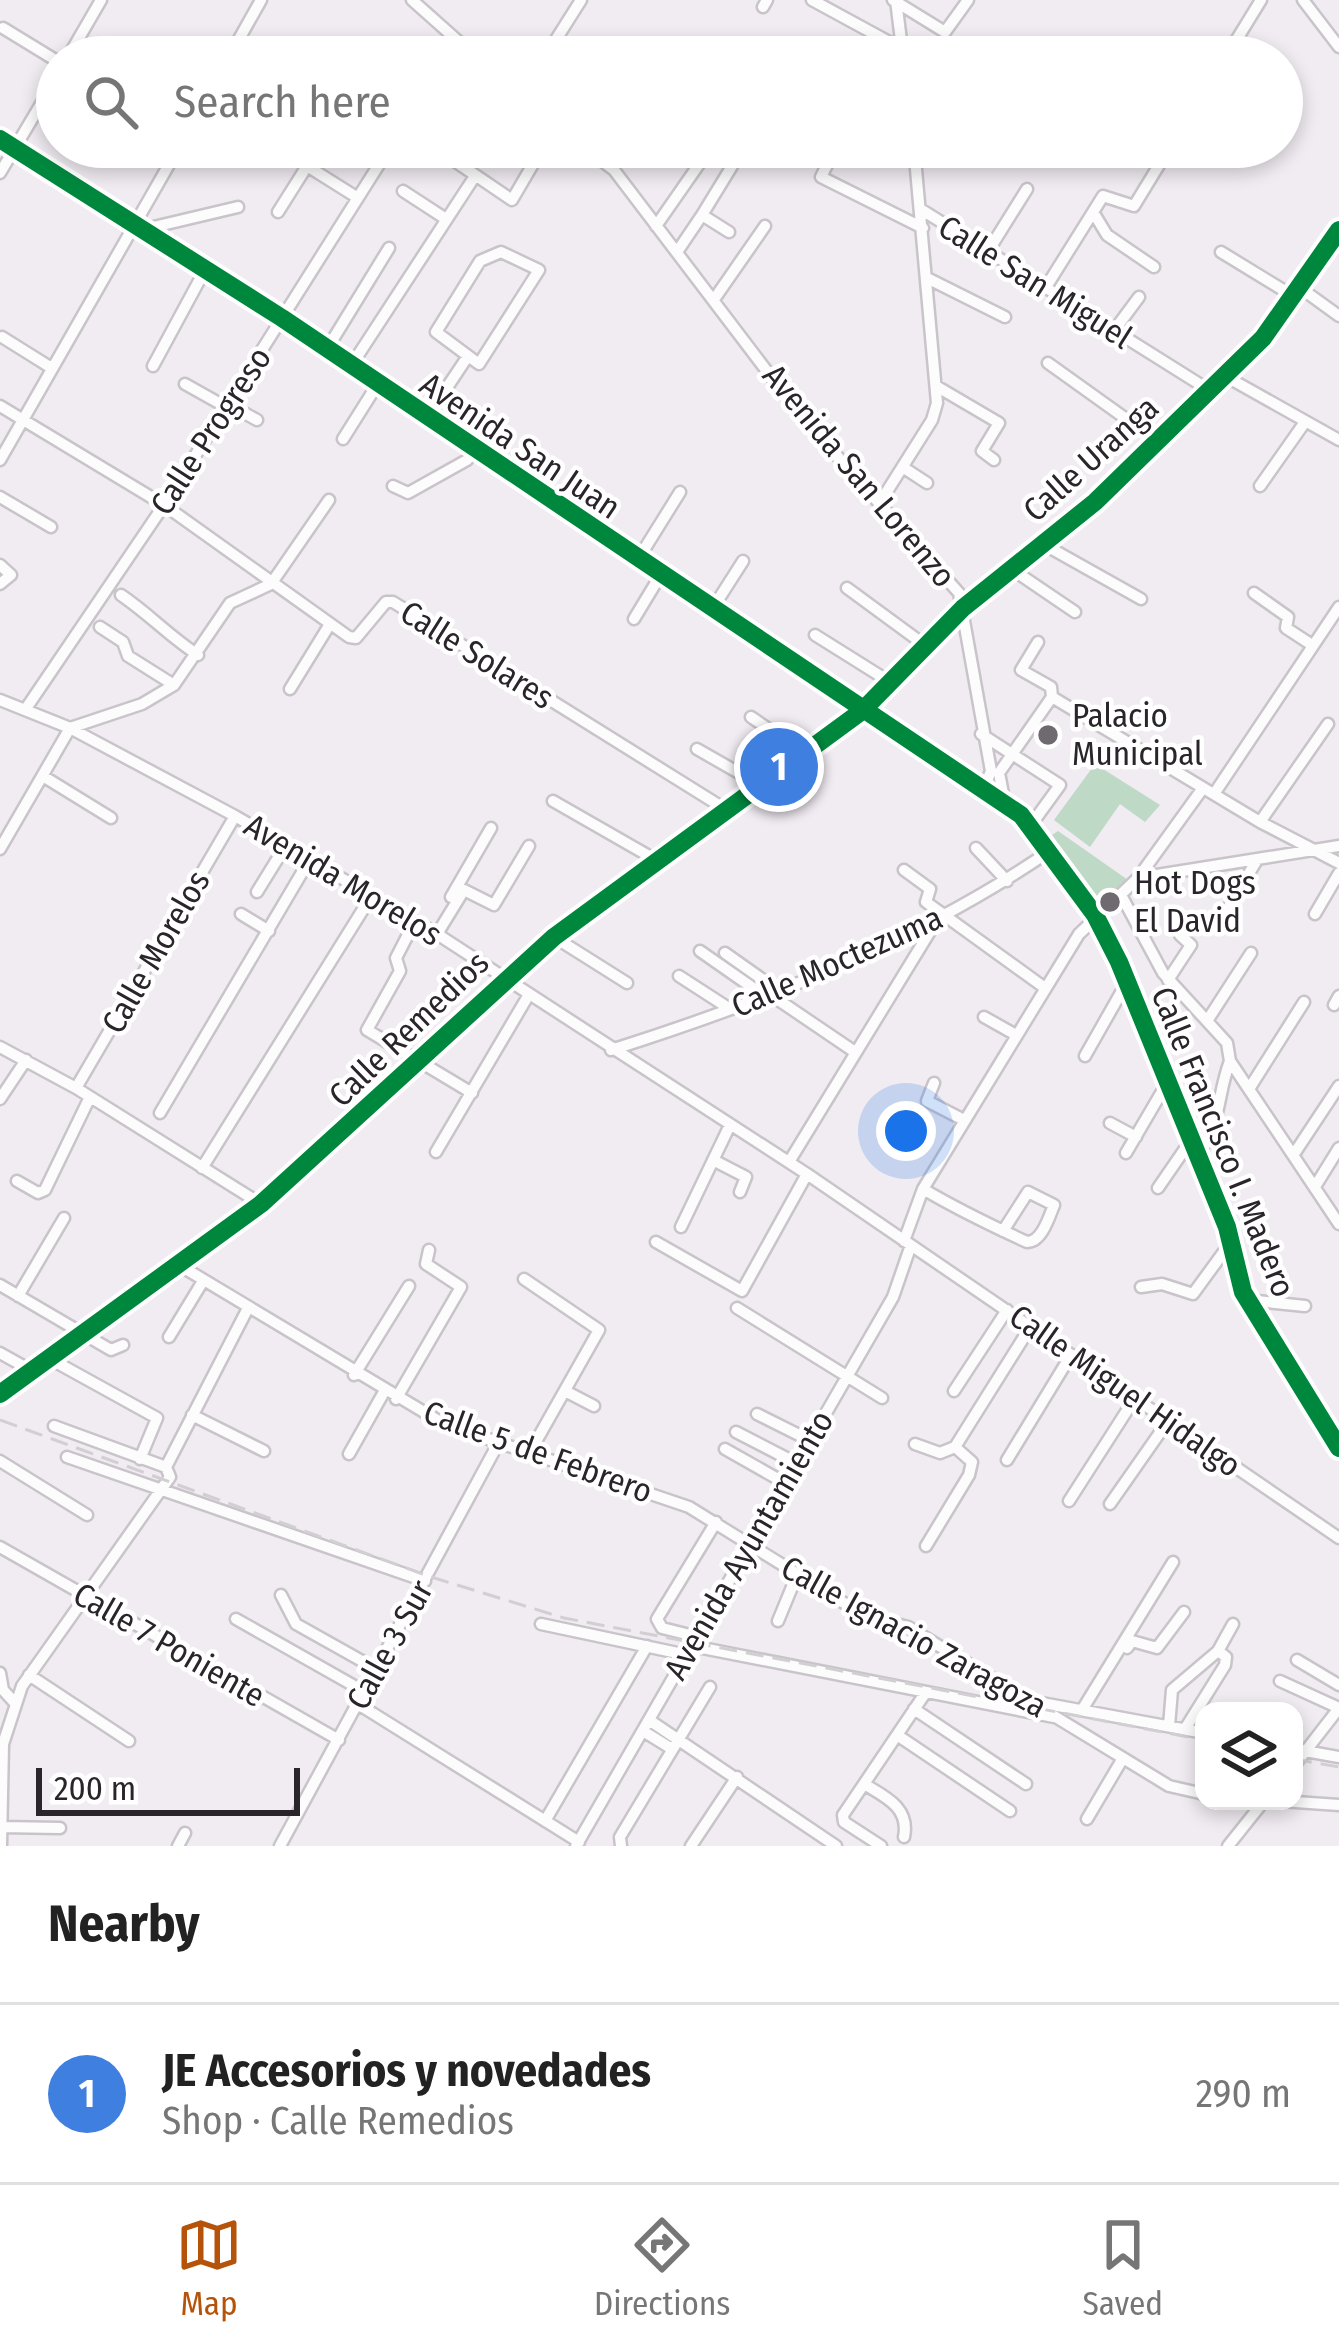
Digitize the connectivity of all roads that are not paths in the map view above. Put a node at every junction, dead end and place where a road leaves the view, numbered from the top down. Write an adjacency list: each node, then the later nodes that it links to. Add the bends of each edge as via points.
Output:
1 (261, 0): 12 (street)
2 (412, 0): 13 (street)
3 (581, 0): 14 (street)
4 (812, 0): 15 (street)
5 (895, 0): 6 (street, via 945,32); 16 (street)
6 (968, 0)
7 (1262, 0): 17 (street)
8 (1304, 0): 18 (street)
9 (95, 2): 11 (street)
10 (3, 28): 19 (street)
11 (78, 36)
12 (241, 36)
13 (452, 36)
14 (558, 36)
15 (874, 36)
16 (900, 36)
17 (1239, 36)
18 (1339, 47)
19 (36, 48)
20 (36, 114): 22 (street)
21 (0, 139): 22 (street, Avenida San Juan)
22 (16, 149): 23 (street, Avenida San Juan); 37 (street)
23 (36, 161)
24 (47, 168): 48 (street, Avenida San Juan)
25 (165, 168): 48 (street)
26 (306, 168): 44 (street)
27 (310, 168): 41 (street)
28 (377, 168): 41 (street, Calle Progreso)
29 (464, 168): 38 (street)
30 (531, 168): 38 (street, via 512,200)
31 (612, 168): 49 (street, Avenida San Lorenzo)
32 (696, 168): 49 (street)
33 (731, 168): 46 (street)
34 (826, 168): 51 (street, via 821,177)
35 (917, 168): 43 (street, Calle San Miguel)
36 (1157, 168): 45 (street, via 1134,206 1106,194)
37 (0, 173)
38 (475, 176): 47 (street)
39 (1027, 189): 57 (street)
40 (403, 191): 47 (street)
41 (358, 198): 67 (street, Calle Progreso)
42 (238, 207): 48 (street)
43 (922, 210): 51 (street, Calle San Miguel); 57 (street, Calle San Miguel)
44 (278, 212)
45 (1093, 212): 58 (street, via 1107,235); 61 (street)
46 (702, 215): 53 (street); 55 (street)
47 (446, 219): 74 (street)
48 (141, 226): 59 (street, Avenida San Juan); 75 (street)
49 (656, 226): 55 (street, Avenida San Lorenzo)
50 (764, 226): 64 (street)
51 (923, 227): 60 (street, Calle San Miguel)
52 (1339, 230): 62 (street, Calle Uranga)
53 (729, 232)
54 (389, 248): 70 (street)
55 (677, 252): 64 (street, Avenida San Lorenzo)
56 (1221, 252): 62 (street)
57 (987, 253): 61 (street, Calle San Miguel)
58 (1154, 267)
59 (206, 268): 67 (street, Avenida San Juan); 73 (street)
60 (927, 278): 66 (street); 79 (street, Calle San Miguel)
61 (1046, 287): 68 (street, Calle San Miguel)
62 (1296, 291): 65 (street); 76 (street, Calle Uranga)
63 (1138, 297): 68 (street)
64 (715, 298): 100 (street, Avenida San Lorenzo, via 798,412)
65 (1339, 316)
66 (1005, 317)
67 (282, 318): 70 (street, Avenida San Juan); 81 (street, Calle Progreso)
68 (1113, 332): 80 (street, Calle San Miguel)
69 (2, 337): 75 (street)
70 (327, 349): 74 (street, Avenida San Juan)
71 (466, 359): 71 (street, via 436,335 480,261 501,253 539,270 485,363); 84 (street)
72 (1048, 363): 89 (street)
73 (153, 366)
74 (351, 366): 78 (street, Avenida San Juan)
75 (50, 367): 83 (street)
76 (1225, 376): 80 (street, Calle Uranga); 86 (street)
77 (184, 383): 81 (street)
78 (377, 385): 84 (street, Avenida San Juan); 87 (street)
79 (936, 386): 92 (street, via 999,424 982,451); 93 (street, Calle San Miguel, via 932,420)
80 (1209, 390): 89 (street, Calle Uranga)
81 (227, 405): 85 (street); 101 (street, Calle Progreso)
82 (0, 406): 83 (street)
83 (20, 417): 91 (street); 101 (street)
84 (427, 419): 90 (street, Avenida San Juan)
85 (256, 420)
86 (1305, 422): 88 (street); 96 (street)
87 (343, 439)
88 (1339, 440)
89 (1157, 441): 103 (street, Calle Uranga)
90 (473, 452): 95 (street, via 407,493); 104 (street, Avenida San Juan)
91 (0, 460)
92 (994, 460)
93 (904, 468): 94 (street); 100 (street, Calle San Miguel)
94 (927, 483)
95 (393, 486)
96 (1260, 486)
97 (680, 492): 104 (street)
98 (0, 496): 102 (street)
99 (328, 500): 110 (street)
100 (879, 504): 115 (street, Avenida San Lorenzo, via 951,583)
101 (164, 505): 110 (street); 132 (street, Calle Progreso)
102 (51, 527)
103 (1043, 544): 107 (street, Calle Uranga); 114 (street)
104 (637, 561): 108 (street, Avenida San Juan)
105 (742, 561): 117 (street)
106 (0, 565): 109 (street, via 11,574)
107 (1013, 570): 115 (street, Calle Uranga); 118 (street)
108 (660, 576): 117 (street, Avenida San Juan); 119 (street)
109 (0, 584)
110 (272, 584): 120 (street); 126 (street, via 230,603)
111 (847, 588): 125 (street)
112 (1255, 593): 124 (street)
113 (121, 595): 126 (street)
114 (1141, 599)
115 (963, 608): 125 (street, Calle Uranga); 137 (street, Avenida San Lorenzo)
116 (1339, 608): 124 (street, Avenida Ayuntamiento)
117 (711, 610): 133 (street, Avenida San Juan)
118 (1075, 611)
119 (634, 619)
120 (330, 624): 129 (street); 147 (street, Calle Solares, via 356,638 393,602)
121 (100, 627): 128 (street)
122 (815, 635): 127 (street)
123 (1038, 642): 130 (street, via 1021,670 1051,687)
124 (1312, 645): 144 (street, Avenida Ayuntamiento)
125 (926, 646): 127 (street, Calle Uranga)
126 (198, 656): 128 (street)
127 (890, 682): 133 (street, Calle Uranga)
128 (174, 686): 136 (street)
129 (290, 689)
130 (1052, 697): 140 (street); 144 (street)
131 (0, 700): 132 (street, Avenida Morelos)
132 (25, 710): 136 (street, Avenida Morelos)
133 (862, 711): 139 (street, Calle Remedios); 143 (street, Avenida San Juan)
134 (751, 717): 139 (street)
135 (1328, 724): 150 (street)
136 (70, 728): 141 (street); 148 (street, Avenida Morelos)
137 (981, 734): 140 (street); 143 (street, Avenida San Lorenzo, via 991,778)
138 (697, 749): 142 (street)
139 (804, 753): 142 (street, Calle Remedios)
140 (1012, 753): 146 (street, via 999,772); 151 (street, via 1060,785)
141 (46, 778): 149 (street); 152 (street)
142 (760, 785): 147 (street, Calle Remedios)
143 (983, 791): 146 (street, Avenida San Juan)
144 (1208, 791): 150 (street); 167 (street, Avenida Ayuntamiento)
145 (553, 801): 162 (street)
146 (1005, 804): 151 (street, Calle Francisco I. Madero)
147 (725, 809): 162 (street, Calle Remedios)
148 (235, 816): 154 (street, Avenida Morelos); 208 (street, Calle Morelos)
149 (111, 818)
150 (1260, 823): 160 (street)
151 (1031, 825): 159 (street, Calle Francisco I. Madero)
152 (6, 828): 158 (street)
153 (491, 828): 179 (street)
154 (286, 845): 161 (street, Avenida Morelos); 169 (street)
155 (529, 846): 179 (street, via 497,902 464,890)
156 (1339, 846): 160 (street)
157 (976, 848): 168 (street)
158 (0, 849)
159 (1051, 850): 168 (street, Calle Moctezuma); 175 (street, Calle Francisco I. Madero)
160 (1312, 850): 163 (street); 164 (street)
161 (310, 859): 170 (street, Avenida Morelos); 178 (street)
162 (656, 860): 181 (street, Calle Remedios)
163 (1257, 860): 167 (street); 172 (street)
164 (1339, 862)
165 (904, 871): 176 (street, via 930,889 926,902)
166 (1339, 873): 174 (street)
167 (1138, 878): 171 (street, Avenida Ayuntamiento)
168 (1007, 881): 176 (street, Calle Moctezuma)
169 (257, 892)
170 (371, 895): 177 (street, Avenida Morelos); 226 (street)
171 (1121, 895): 175 (street, Avenida Ayuntamiento); 187 (street)
172 (1227, 910)
173 (241, 914): 178 (street)
174 (1315, 914)
175 (1095, 915): 189 (street, Calle Francisco I. Madero); 190 (street, Avenida Ayuntamiento)
176 (940, 918): 190 (street); 191 (street, Calle Moctezuma); 200 (street)
177 (416, 921): 179 (street, Avenida Morelos); 204 (street, via 396,958 400,971 367,1026)
178 (269, 931): 213 (street)
179 (434, 932): 186 (street, Avenida Morelos)
180 (1180, 935): 187 (street, via 1191,945)
181 (554, 937): 186 (street, Calle Remedios); 188 (street)
182 (700, 951): 191 (street)
183 (1251, 952): 196 (street)
184 (725, 953): 191 (street)
185 (679, 976): 194 (street)
186 (503, 980): 192 (street, Avenida Morelos); 204 (street, Calle Remedios)
187 (1168, 980): 196 (street)
188 (627, 982)
189 (1127, 982): 201 (street); 206 (street, Calle Francisco I. Madero)
190 (1045, 988): 197 (street, Avenida Ayuntamiento)
191 (769, 992): 194 (street, Calle Moctezuma); 200 (street)
192 (528, 996): 199 (street, Avenida Morelos); 210 (street)
193 (1304, 1002): 209 (street)
194 (730, 1009): 199 (street, Calle Moctezuma)
195 (984, 1017): 197 (street)
196 (1207, 1021): 203 (street, via 1227,1043)
197 (1016, 1036): 214 (street, Avenida Ayuntamiento)
198 (0, 1046): 202 (street)
199 (611, 1050): 216 (street, Avenida Morelos)
200 (855, 1052): 225 (street)
201 (1085, 1056)
202 (26, 1060): 208 (street); 212 (street)
203 (1230, 1061): 209 (street); 223 (street, via 1214,1132)
204 (419, 1062): 210 (street); 233 (street, Calle Remedios)
205 (934, 1083): 214 (street, via 927,1101)
206 (1167, 1083): 217 (street); 218 (street, Calle Francisco I. Madero)
207 (1339, 1086): 222 (street)
208 (76, 1088): 211 (street)
209 (1249, 1089): 222 (street)
210 (472, 1093): 220 (street)
211 (90, 1096): 226 (street); 228 (street, via 44,1190)
212 (0, 1099)
213 (160, 1113)
214 (964, 1120): 231 (street, Avenida Ayuntamiento)
215 (1110, 1123): 217 (street)
216 (730, 1125): 224 (street); 225 (street, Avenida Morelos)
217 (1136, 1137): 221 (street)
218 (1191, 1140): 223 (street, Calle Francisco I. Madero); 230 (street)
219 (1339, 1148): 229 (street)
220 (436, 1152)
221 (1126, 1153)
222 (1294, 1154): 229 (street)
223 (1197, 1155): 239 (street, Calle Francisco I. Madero)
224 (713, 1160): 232 (street, via 746,1177); 236 (street)
225 (788, 1162): 227 (street, Avenida Morelos)
226 (202, 1168): 233 (street)
227 (807, 1174): 238 (street, via 742,1291); 240 (street, Avenida Morelos)
228 (17, 1181)
229 (1316, 1185): 235 (street)
230 (1158, 1188)
231 (923, 1189): 237 (street); 240 (street, Avenida Ayuntamiento)
232 (740, 1192)
233 (261, 1204): 242 (street, Calle Remedios)
234 (64, 1218): 248 (street)
235 (1339, 1224)
236 (681, 1227)
237 (1003, 1231): 237 (street, via 1034,1242 1054,1204 1028,1192)
238 (656, 1242)
239 (1231, 1242): 247 (street, via 1193,1294 1158,1283); 249 (street, Calle Francisco I. Madero)
240 (908, 1243): 253 (street, Calle Miguel Hidalgo); 263 (street, Avenida Ayuntamiento, via 893,1297)
241 (429, 1250): 270 (street, via 428,1266 460,1282)
242 (179, 1265): 244 (street, Calle 5 de Febrero); 255 (street, Calle Remedios)
243 (524, 1279): 264 (street, via 597,1325)
244 (203, 1281): 252 (street, Calle 5 de Febrero); 256 (street)
245 (0, 1286): 248 (street)
246 (409, 1286): 262 (street)
247 (1141, 1287)
248 (18, 1296): 255 (street)
249 (1247, 1300): 250 (street); 281 (street, Calle Francisco I. Madero)
250 (1305, 1306)
251 (737, 1309): 263 (street)
252 (247, 1310): 262 (street, Calle 5 de Febrero); 273 (street)
253 (1007, 1310): 254 (street, Calle Miguel Hidalgo); 265 (street)
254 (1030, 1326): 259 (street, Calle Miguel Hidalgo); 280 (street)
255 (85, 1335): 257 (street, via 111,1350); 260 (street, Calle Remedios)
256 (169, 1337)
257 (123, 1345)
258 (0, 1353): 261 (street)
259 (1071, 1355): 269 (street, Calle Miguel Hidalgo); 288 (street)
260 (52, 1360): 261 (street, Calle Remedios); 287 (street, via 157,1418)
261 (34, 1372): 267 (street, Calle Remedios)
262 (355, 1375): 266 (street, Calle 5 de Febrero)
263 (847, 1376): 268 (street); 277 (street, Avenida Ayuntamiento)
264 (566, 1391): 271 (street); 284 (street)
265 (954, 1391)
266 (384, 1392): 270 (street, Calle 5 de Febrero); 285 (street)
267 (0, 1394)
268 (882, 1398)
269 (1135, 1398): 274 (street, Calle Miguel Hidalgo); 294 (street)
270 (396, 1399): 278 (street, Calle 5 de Febrero)
271 (594, 1406)
272 (757, 1414): 277 (street)
273 (192, 1415): 283 (street); 291 (street)
274 (1168, 1421): 295 (street); 298 (street, Calle Miguel Hidalgo)
275 (54, 1426): 287 (street)
276 (736, 1432): 290 (street)
277 (809, 1440): 290 (street, Avenida Ayuntamiento)
278 (499, 1442): 284 (street, Calle 5 de Febrero); 304 (street, Calle 3 Sur)
279 (915, 1444): 280 (street, via 940,1454)
280 (955, 1447): 300 (street, via 972,1462 969,1475)
281 (1339, 1448)
282 (725, 1449): 292 (street)
283 (264, 1450)
284 (530, 1452): 297 (street, Calle 5 de Febrero)
285 (349, 1454)
286 (67, 1457): 293 (street)
287 (140, 1459): 291 (street)
288 (1007, 1460)
289 (0, 1461): 296 (street)
290 (796, 1463): 292 (street, Avenida Ayuntamiento)
291 (166, 1467): 293 (street)
292 (785, 1483): 299 (street, Avenida Ayuntamiento)
293 (162, 1489): 304 (street); 306 (street)
294 (1070, 1501)
295 (1110, 1504)
296 (86, 1516)
297 (716, 1522): 299 (street, Calle 5 de Febrero); 313 (street, via 657,1619)
298 (1339, 1538)
299 (751, 1544): 303 (street, Calle Ignacio Zaragoza); 313 (street, Avenida Ayuntamiento)
300 (926, 1546)
301 (0, 1547): 306 (street, Calle 7 Poniente)
302 (1173, 1562): 329 (street)
303 (797, 1575): 309 (street); 324 (street, Calle Ignacio Zaragoza, via 865,1616 908,1627)
304 (425, 1581): 316 (street, Calle 3 Sur)
305 (281, 1595): 316 (street, via 296,1624)
306 (87, 1599): 318 (street); 336 (street, Calle 7 Poniente)
307 (1184, 1612): 329 (street, via 1157,1648 1130,1643)
308 (236, 1619): 322 (street)
309 (778, 1621)
310 (541, 1624): 312 (street)
311 (1233, 1624): 314 (street)
312 (647, 1646): 313 (street); 352 (street)
313 (692, 1646): 323 (street); 331 (street, Avenida Ayuntamiento)
314 (1218, 1651): 332 (street, via 1172,1690); 333 (street, via 1225,1666)
315 (1297, 1660): 320 (street)
316 (378, 1670): 322 (street, Calle 3 Sur)
317 (0, 1673): 325 (street)
318 (29, 1675): 325 (street); 337 (street)
319 (1280, 1681): 327 (street)
320 (1339, 1685)
321 (710, 1687): 338 (street)
322 (365, 1692): 326 (street, Calle 3 Sur)
323 (926, 1692): 328 (street); 330 (street)
324 (1033, 1702): 329 (street); 330 (street, Calle Ignacio Zaragoza)
325 (16, 1703): 353 (street, via 1,1757)
326 (358, 1704): 336 (street, Calle 3 Sur); 352 (street)
327 (1339, 1708): 339 (street)
328 (914, 1709): 335 (street); 345 (street)
329 (1085, 1711): 332 (street)
330 (1059, 1718): 342 (street, Calle Ignacio Zaragoza)
331 (646, 1726): 338 (street); 357 (street, Avenida Ayuntamiento)
332 (1168, 1726): 333 (street)
333 (1185, 1730): 334 (street)
334 (1195, 1732)
335 (897, 1736): 344 (street); 350 (street)
336 (339, 1740): 362 (street, Calle 3 Sur)
337 (128, 1741)
338 (675, 1744): 343 (street); 358 (street)
339 (1303, 1747)
340 (1303, 1751): 341 (street)
341 (1339, 1757)
342 (1123, 1758): 346 (street, Calle Ignacio Zaragoza); 351 (street)
343 (737, 1778): 359 (street); 363 (street)
344 (864, 1784): 356 (street, via 902,1812); 364 (street, via 843,1819)
345 (1026, 1784)
346 (1195, 1793)
347 (1303, 1803): 348 (street)
348 (1339, 1805)
349 (1257, 1810): 365 (street)
350 (1010, 1811)
351 (1087, 1819)
352 (545, 1821): 357 (street)
353 (1, 1827): 354 (street); 360 (street)
354 (60, 1828)
355 (185, 1833): 361 (street)
356 (904, 1838)
357 (578, 1844)
358 (620, 1844)
359 (831, 1845)
360 (1, 1846)
361 (178, 1846)
362 (280, 1846)
363 (691, 1846)
364 (881, 1846)
365 (1228, 1846)

